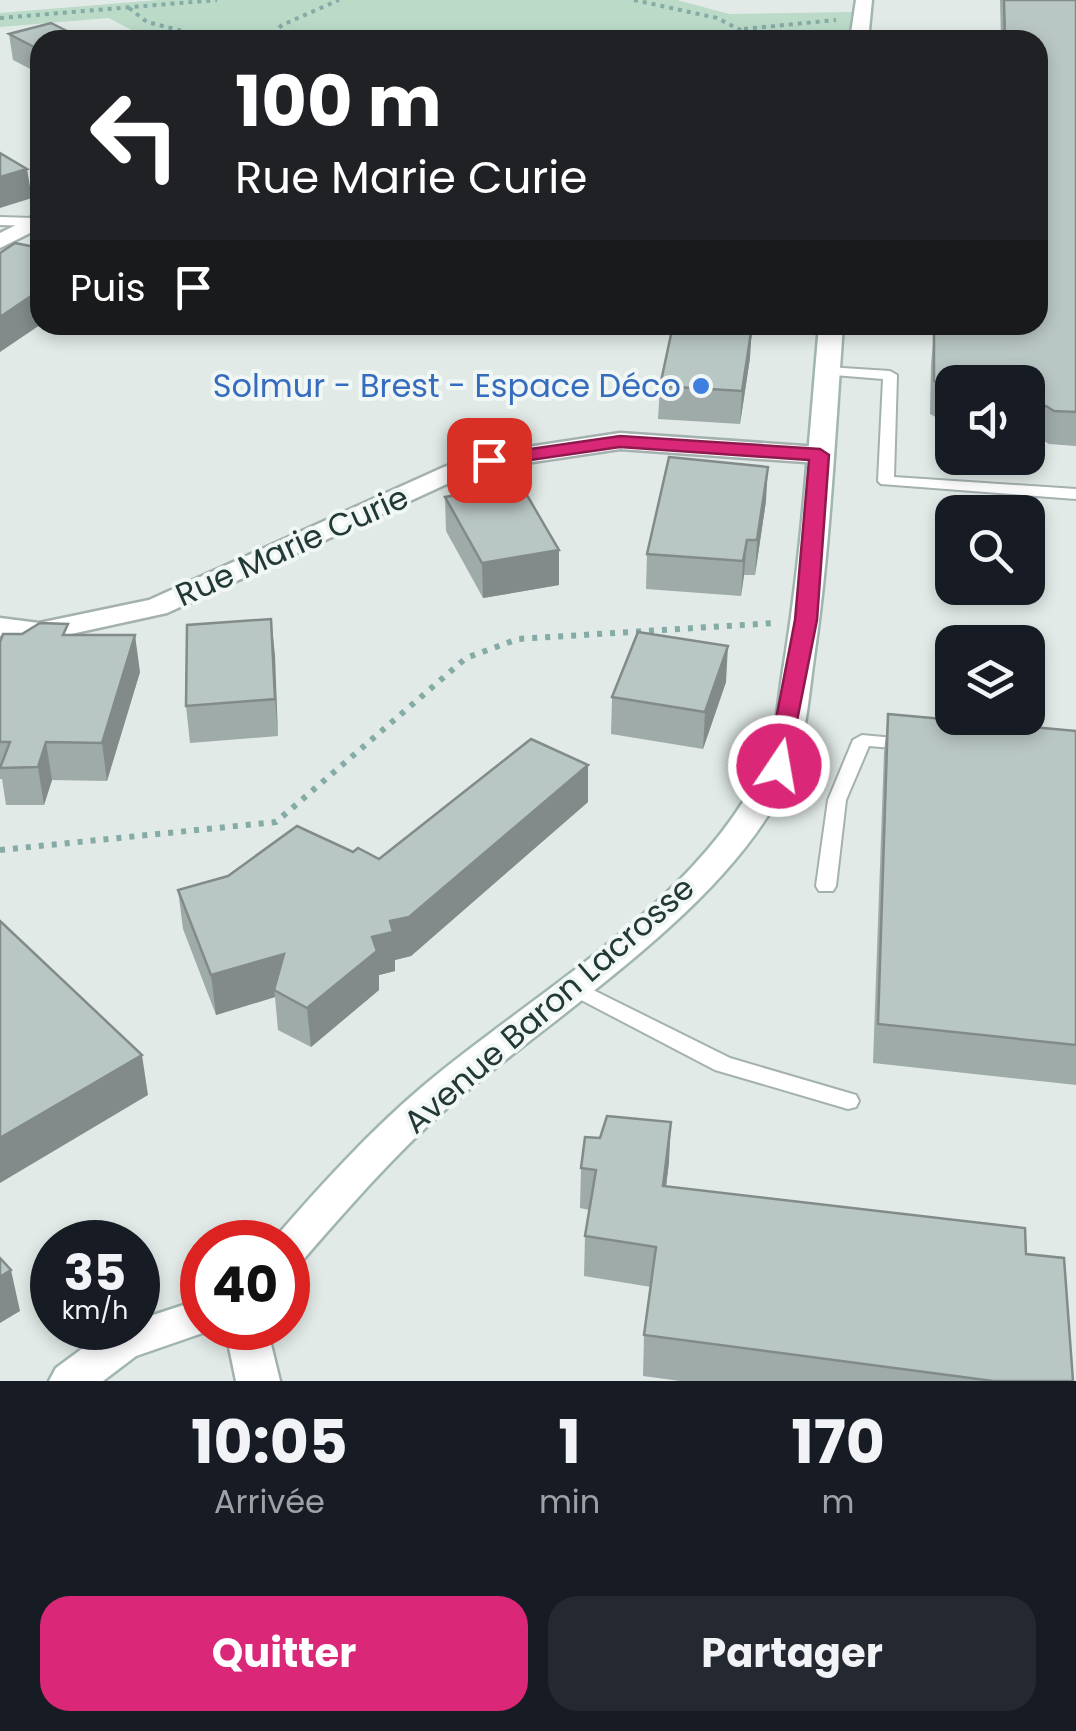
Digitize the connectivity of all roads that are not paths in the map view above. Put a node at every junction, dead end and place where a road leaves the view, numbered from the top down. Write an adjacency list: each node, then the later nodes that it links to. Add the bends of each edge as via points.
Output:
1 (864, 0): 2 (street)
2 (861, 30)
3 (30, 220): 4 (lane)
4 (0, 221)
5 (30, 224): 6 (street)
6 (0, 242)
7 (830, 335): 8 (street, Avenue Baron Lacrosse)
8 (827, 371): 9 (street, Avenue Baron Lacrosse); 10 (lane, via 890,375 886,481)
9 (820, 455): 11 (street, Rue Marie Curie, via 620,441 489,460 157,607 38,632); 14 (street, Avenue Baron Lacrosse, via 806,620 779,766 742,830 683,895)
10 (1076, 494)
11 (0, 627)
12 (906, 744): 13 (lane, via 862,740 837,800)
13 (826, 886)
14 (571, 986): 15 (lane, via 723,1064); 16 (street, Avenue Baron Lacrosse, via 434,1099)
15 (848, 1102)
16 (310, 1225)
17 (180, 1323): 19 (street, via 121,1342)
18 (251, 1350): 20 (street)
19 (71, 1381)
20 (258, 1381)

